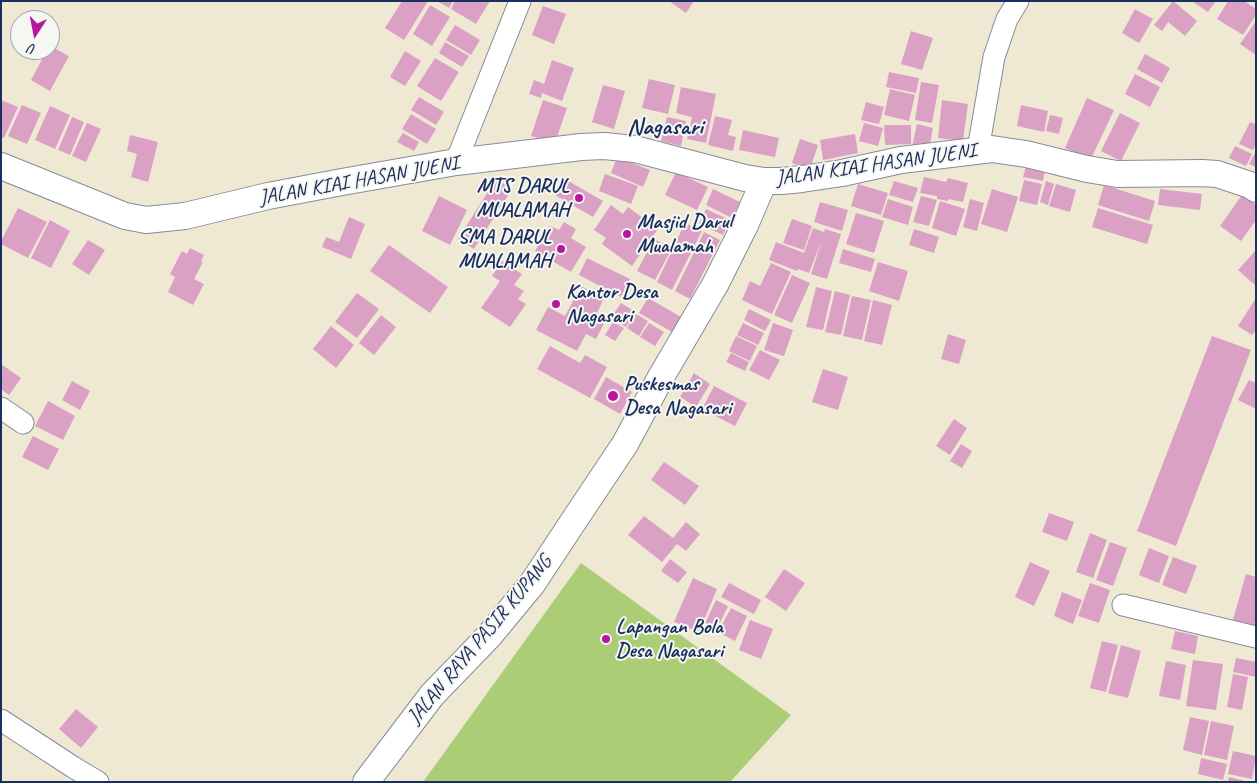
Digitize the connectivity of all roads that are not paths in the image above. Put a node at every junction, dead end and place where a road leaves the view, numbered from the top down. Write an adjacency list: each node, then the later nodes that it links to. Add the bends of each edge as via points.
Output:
1 (520, 1): 4 (street)
2 (1018, 1): 3 (street, via 1007,19 994,57)
3 (978, 150): 6 (street, JALAN KIAI HASAN JUENI, via 901,160 834,174); 7 (street, JALAN KIAI HASAN JUENI, via 1006,150 1117,174 1217,174)
4 (456, 162): 5 (street, JALAN KIAI HASAN JUENI, via 314,187 185,216 146,220 125,216); 6 (street, JALAN KIAI HASAN JUENI, via 581,147 618,147)
5 (1, 166)
6 (764, 181): 14 (street, JALAN RAYA PASIR KUPANG, via 716,283 624,444 574,522 532,584 489,636 432,695)
7 (1256, 189)
8 (1, 408): 9 (street)
9 (23, 423)
10 (1123, 605): 11 (street)
11 (1256, 637)
12 (1, 720): 13 (street)
13 (98, 782)
14 (366, 782)

